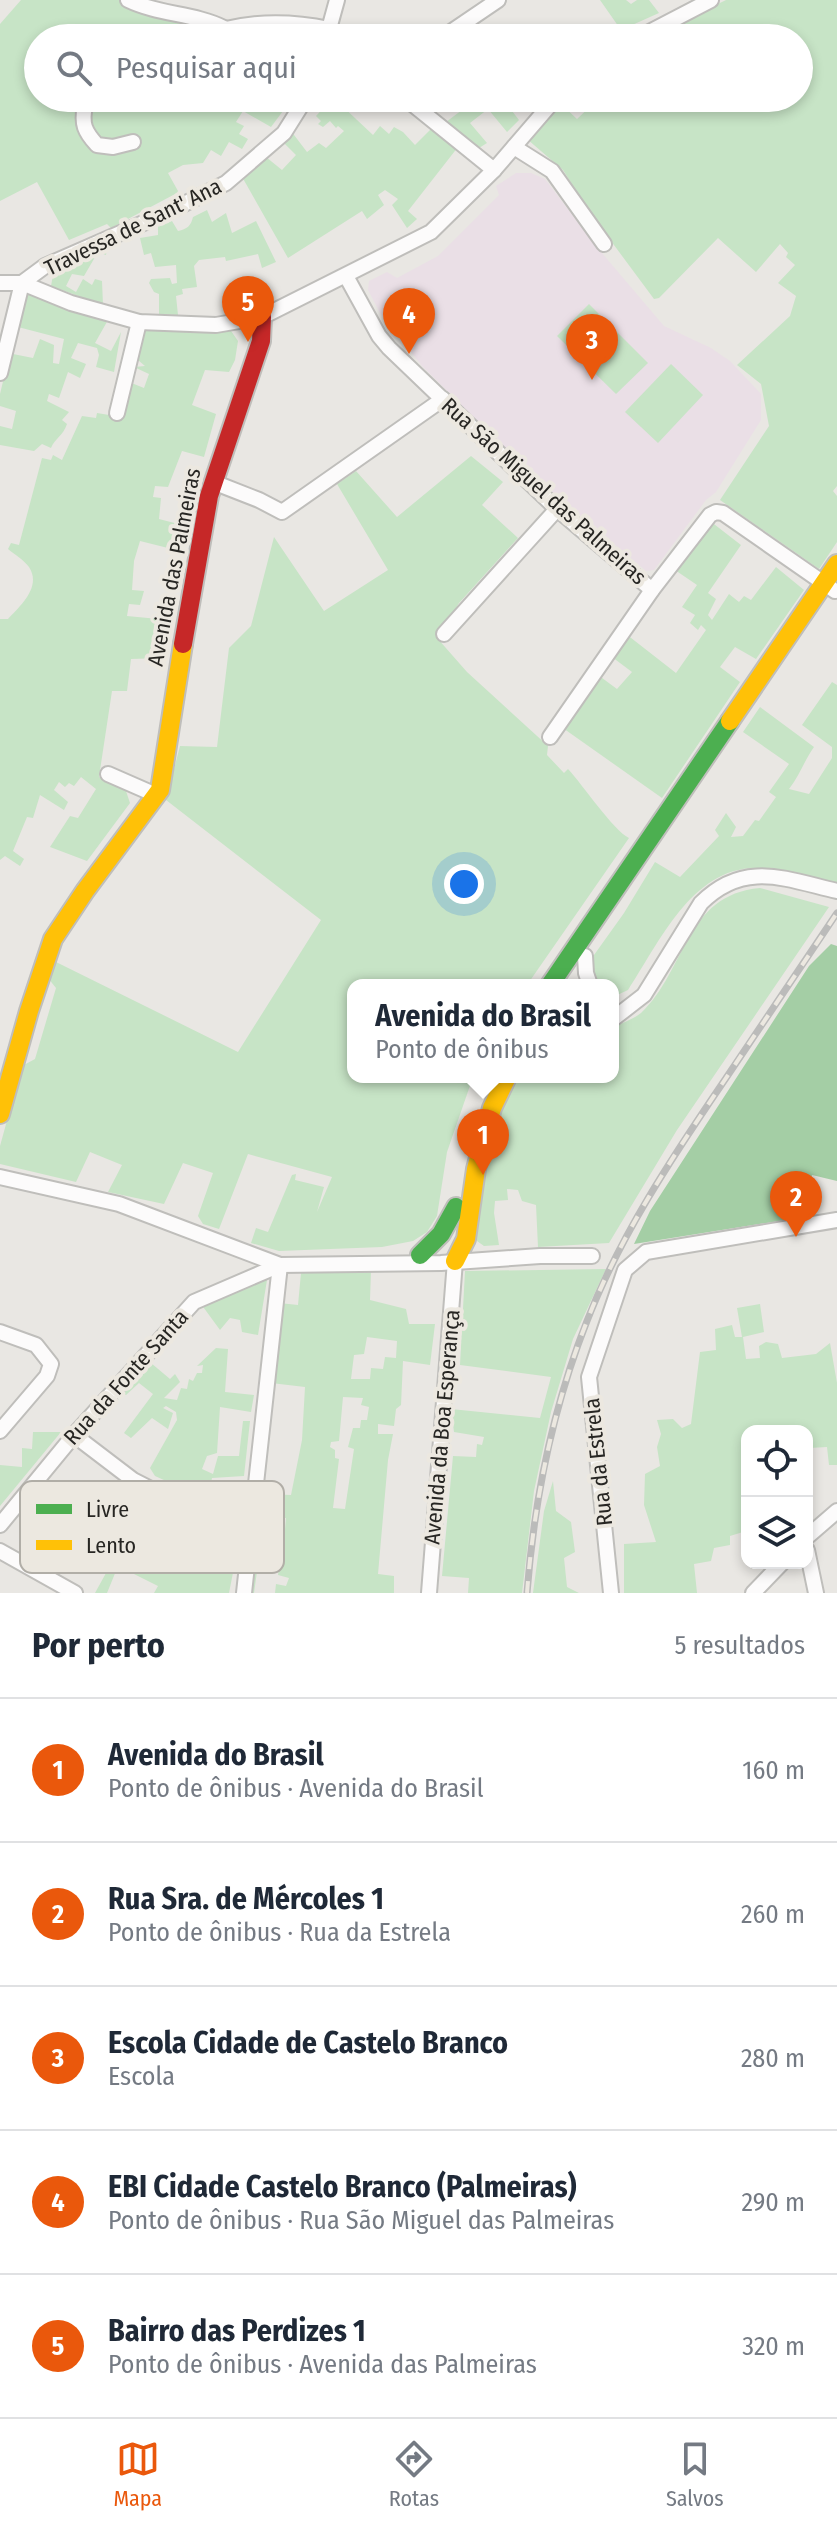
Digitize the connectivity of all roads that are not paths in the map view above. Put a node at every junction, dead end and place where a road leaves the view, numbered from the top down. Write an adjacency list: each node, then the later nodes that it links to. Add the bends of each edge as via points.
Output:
1 (128, 0): 5 (street)
2 (336, 0): 8 (street)
3 (498, 0): 9 (street)
4 (711, 0): 10 (street)
5 (216, 24)
6 (272, 24): 7 (street)
7 (302, 24)
8 (332, 24)
9 (463, 24)
10 (665, 24)
11 (84, 112): 15 (street, via 86,133 97,145)
12 (297, 112): 21 (street, Travessa de Sant' Ana, via 284,133 226,183 45,266)
13 (422, 112): 17 (street)
14 (544, 112): 16 (street)
15 (133, 142)
16 (514, 147): 17 (street); 18 (street, via 552,171)
17 (494, 170): 19 (street, via 431,232)
18 (604, 244)
19 (346, 276): 22 (street); 25 (street, Rua São Miguel das Palmeiras, via 379,336)
20 (0, 283): 21 (street)
21 (22, 283): 23 (street); 24 (street)
22 (262, 317): 23 (street, via 216,325); 27 (main road, Avenida das Palmeiras, via 261,341)
23 (139, 322): 26 (street)
24 (0, 373)
25 (443, 399): 27 (street, via 282,512); 28 (street, Rua São Miguel das Palmeiras)
26 (117, 413)
27 (213, 482): 35 (main road, Avenida das Palmeiras)
28 (557, 509): 31 (street, Rua São Miguel das Palmeiras); 32 (street)
29 (837, 564): 30 (main road)
30 (832, 587): 31 (street, Rua São Miguel das Palmeiras, via 716,512); 37 (main road); 38 (main road)
31 (652, 590): 33 (street)
32 (444, 634)
33 (550, 737)
34 (108, 774): 35 (street)
35 (156, 795): 44 (main road, Avenida das Palmeiras, via 53,939)
36 (837, 891): 41 (street, via 766,875 728,881 701,903 644,995)
37 (585, 956): 39 (main road); 40 (street)
38 (554, 979)
39 (569, 979)
40 (588, 979)
41 (620, 1007)
42 (489, 1083): 46 (main road)
43 (504, 1083): 50 (main road, via 492,1108 466,1239)
44 (0, 1114)
45 (0, 1177): 52 (street, via 119,1204)
46 (456, 1207): 48 (main road, via 437,1241); 50 (main road)
47 (837, 1220): 72 (street, Rua da Estrela, via 646,1252 625,1270 589,1377)
48 (420, 1255): 50 (street, via 439,1250); 51 (street)
49 (592, 1256): 50 (street)
50 (455, 1261): 51 (street); 71 (street, Avenida da Boa Esperança)
51 (387, 1263): 52 (street)
52 (280, 1265): 55 (street, Rua da Fonte Santa, via 194,1302); 58 (street)
53 (0, 1332): 54 (street, via 36,1345 51,1364 47,1376)
54 (0, 1431)
55 (74, 1435): 56 (street, Rua da Fonte Santa); 57 (street)
56 (36, 1481)
57 (135, 1481)
58 (257, 1481)
59 (20, 1501): 61 (street, Rua da Fonte Santa)
60 (837, 1511): 62 (street)
61 (0, 1525)
62 (813, 1532)
63 (0, 1551): 64 (street)
64 (20, 1562)
65 (776, 1569): 73 (street)
66 (811, 1569): 74 (street)
67 (39, 1573): 69 (street)
68 (246, 1573): 70 (street)
69 (75, 1593)
70 (244, 1593)
71 (429, 1593)
72 (611, 1593)
73 (753, 1593)
74 (816, 1593)

